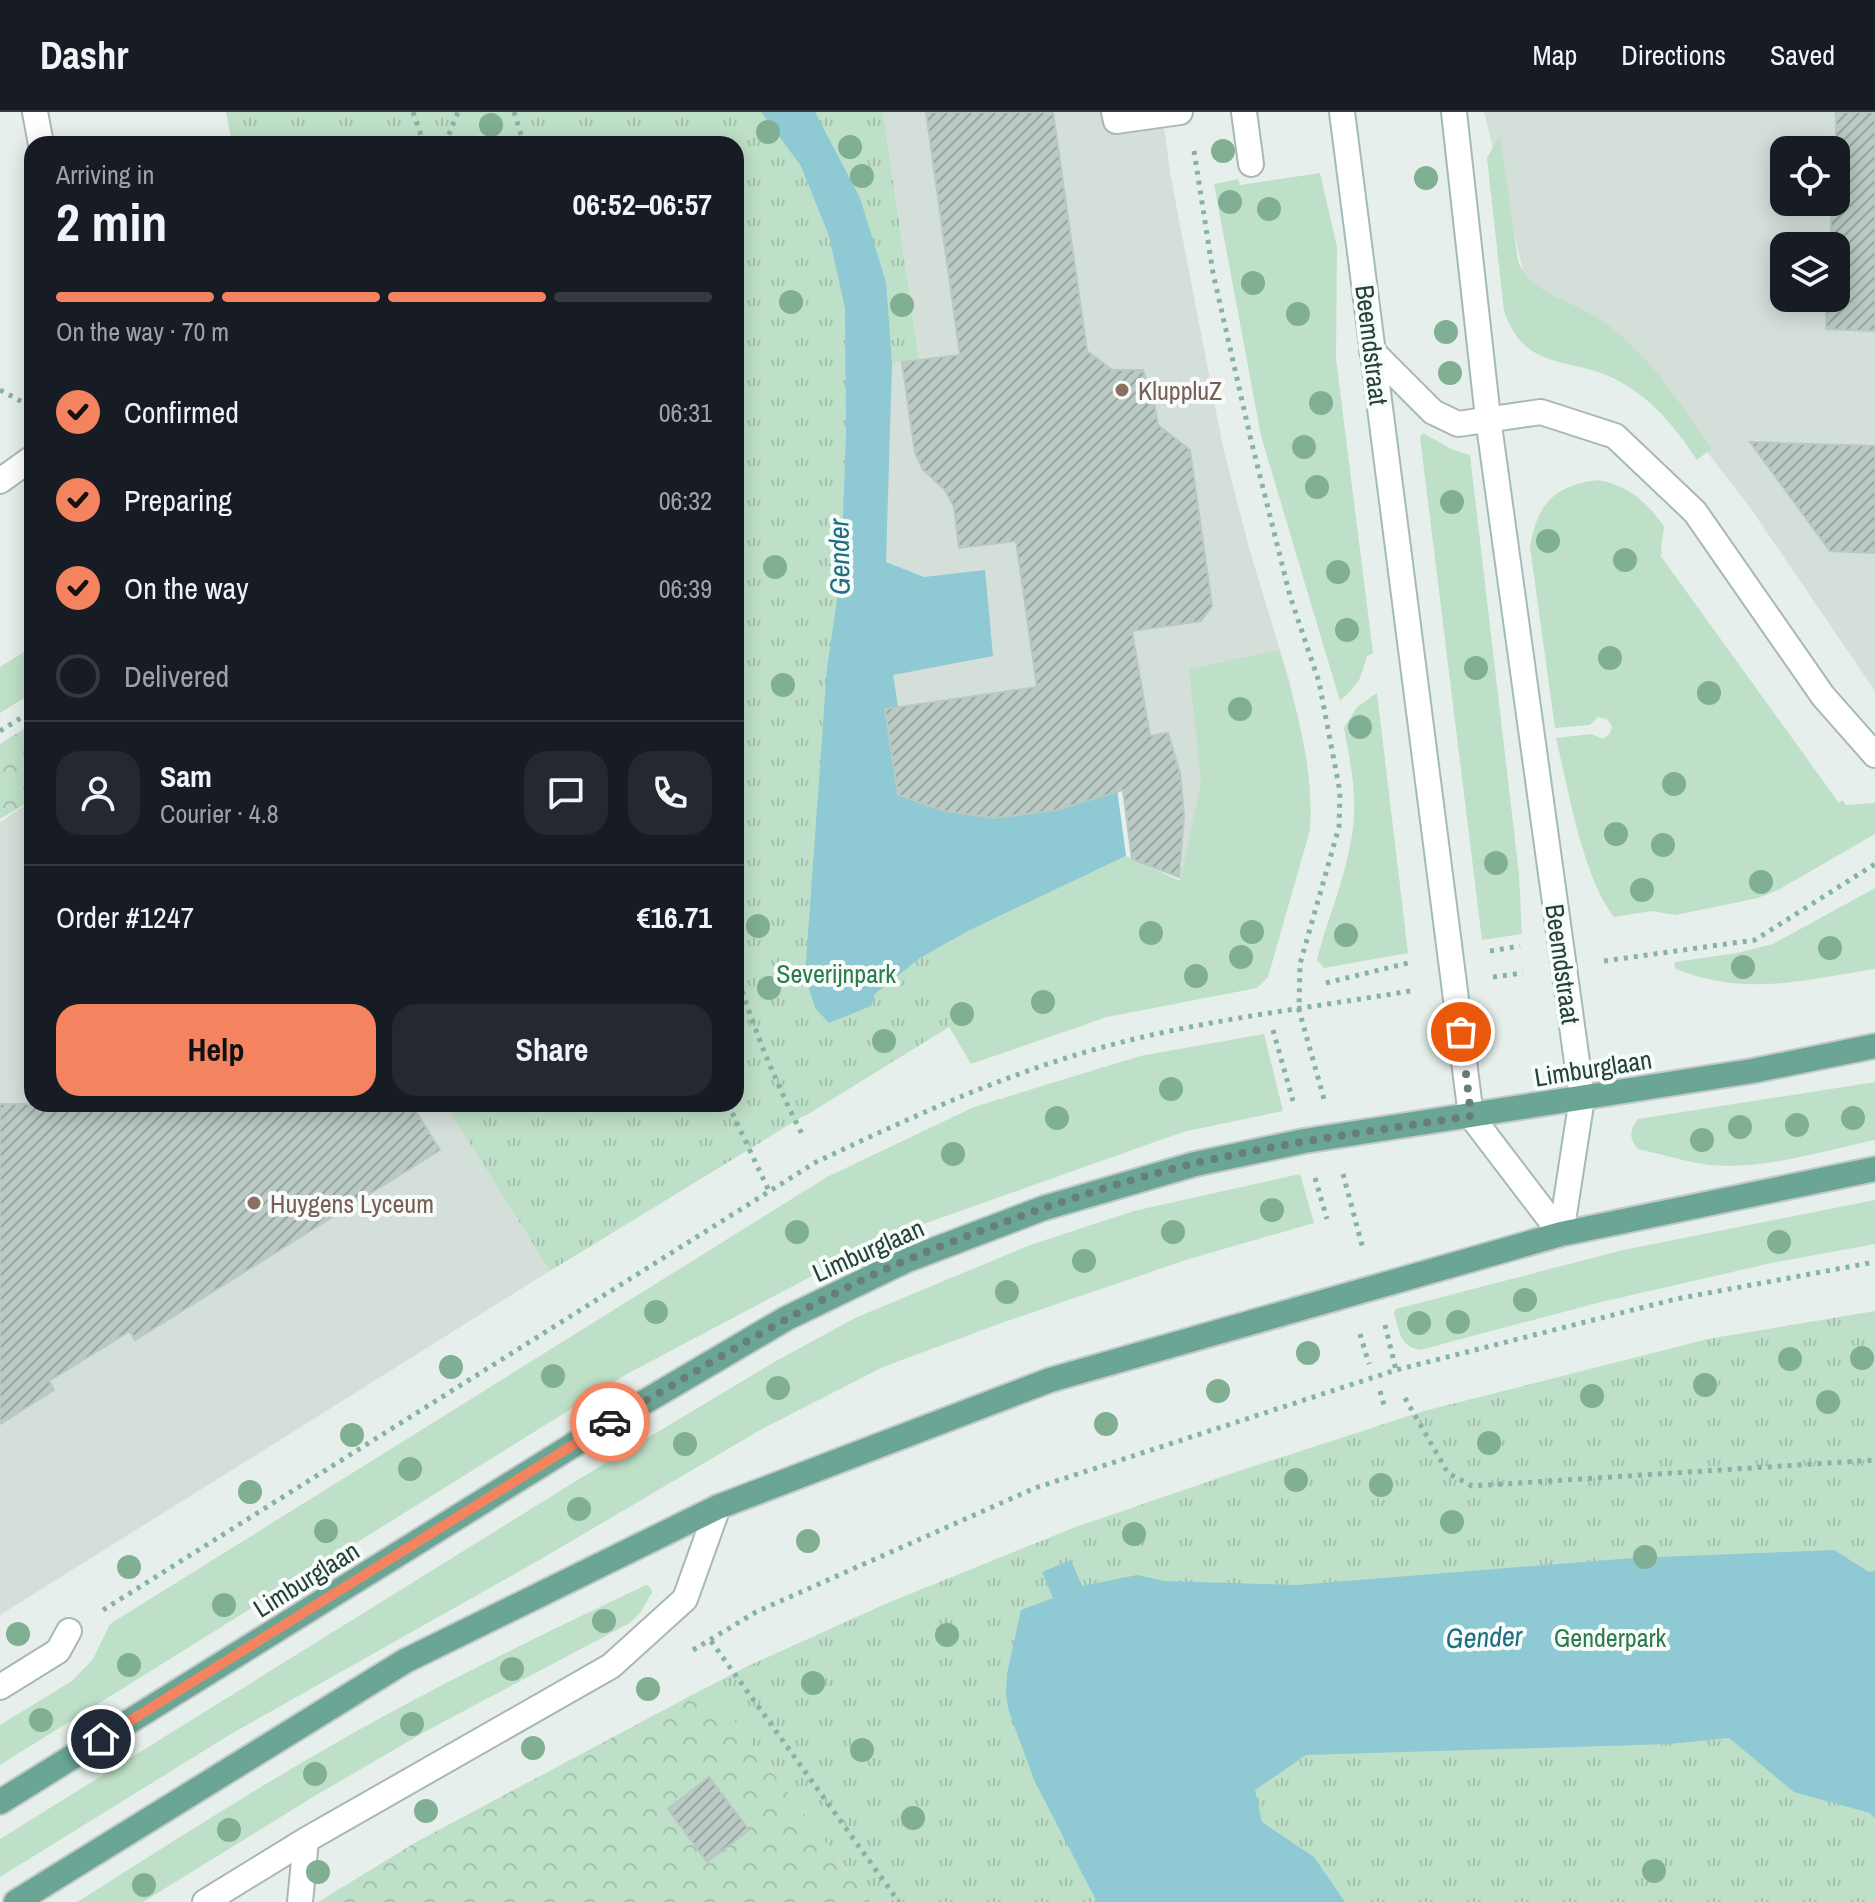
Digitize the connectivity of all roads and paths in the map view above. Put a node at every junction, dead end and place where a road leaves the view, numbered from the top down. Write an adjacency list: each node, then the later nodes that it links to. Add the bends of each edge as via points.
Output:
1 (35, 112): 10 (main road)
2 (413, 112): 11 (path)
3 (458, 112): 12 (path)
4 (514, 112): 13 (path)
5 (1114, 112): 6 (main road, via 1116,121)
6 (1180, 112)
7 (1244, 112): 15 (main road)
8 (1342, 112): 16 (main road, Beemdstraat)
9 (1454, 112): 19 (main road, Beemdstraat)
10 (40, 136)
11 (421, 136)
12 (448, 136)
13 (522, 136)
14 (1192, 141): 30 (path, via 1213,273 1250,436 1290,596 1319,682 1340,792 1339,827 1300,964)
15 (1251, 164)
16 (1372, 351): 19 (main road, via 1433,412 1458,424); 36 (main road, Beemdstraat)
17 (0, 390): 18 (path)
18 (24, 403)
19 (1488, 418): 24 (main road, via 1541,412 1615,436 1695,512 1823,696); 33 (main road, Beemdstraat)
20 (24, 464): 21 (main road)
21 (0, 481)
22 (24, 716): 23 (path)
23 (0, 731)
24 (1875, 755)
25 (1521, 946): 26 (path)
26 (1483, 952)
27 (1408, 963): 28 (path)
28 (1326, 983)
29 (744, 998): 38 (path, via 771,1071)
30 (1299, 1010): 37 (path); 41 (path, via 1180,1029 1065,1059 934,1106 816,1162)
31 (1273, 1030): 34 (path)
32 (1875, 1046): 33 (main road, Limburglaan)
33 (1582, 1098): 36 (main road, Limburglaan); 43 (main road, Beemdstraat)
34 (1296, 1110)
35 (732, 1112): 41 (path)
36 (1471, 1116): 37 (main road, Limburglaan); 43 (main road, Beemdstraat)
37 (1333, 1137): 45 (path); 56 (main road, Limburglaan, via 1195,1164 1044,1208 907,1260 787,1318 607,1424)
38 (804, 1138)
39 (1875, 1169): 43 (main road)
40 (1314, 1172): 42 (path)
41 (769, 1191): 54 (path)
42 (1327, 1219)
43 (1561, 1234): 45 (main road)
44 (1875, 1262): 48 (path, via 1676,1299)
45 (1373, 1287): 48 (path); 53 (main road, via 1050,1380)
46 (1358, 1326): 47 (path)
47 (1369, 1364)
48 (1396, 1370): 61 (path, via 1035,1488 756,1612 711,1641)
49 (1380, 1391): 51 (path)
50 (1405, 1398): 52 (path, via 1448,1473 1472,1486)
51 (1384, 1405)
52 (1875, 1460)
53 (718, 1507): 57 (main road, via 685,1599 611,1666); 58 (main road, via 405,1661)
54 (69, 1631): 55 (main road, via 58,1651)
55 (0, 1687)
56 (0, 1802)
57 (306, 1840): 59 (main road); 60 (main road)
58 (16, 1902)
59 (205, 1902)
60 (300, 1902)
61 (899, 1902)

